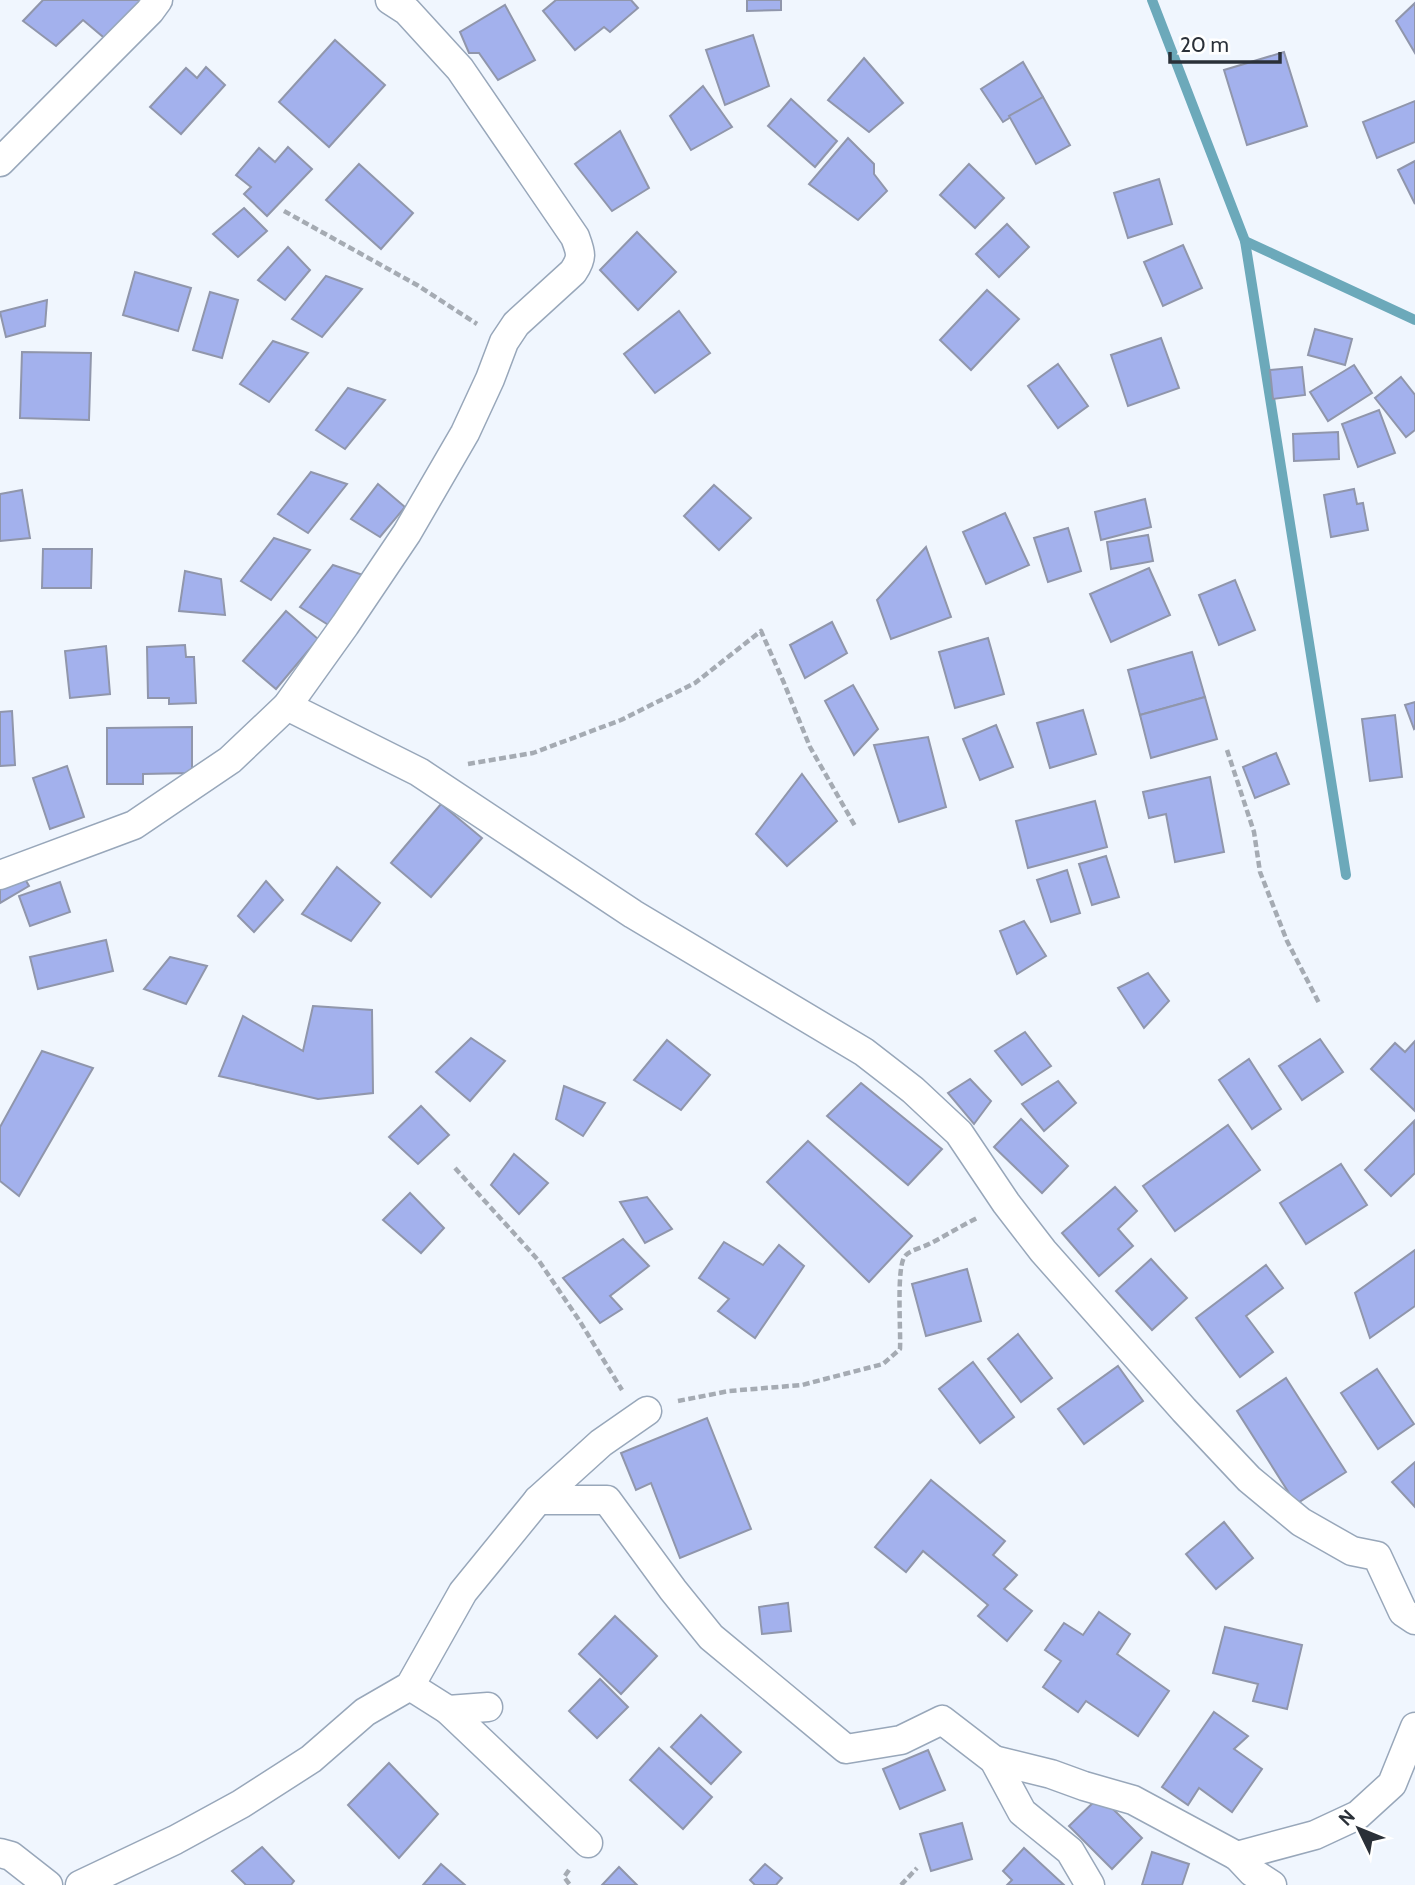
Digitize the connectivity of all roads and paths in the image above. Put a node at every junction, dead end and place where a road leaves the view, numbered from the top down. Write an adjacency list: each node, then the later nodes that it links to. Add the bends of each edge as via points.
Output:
1 (158, 0): 3 (street)
2 (390, 0): 5 (street, via 407,11 460,69 581,252 573,272 516,324)
3 (0, 162)
4 (284, 211): 5 (path, via 417,285)
5 (504, 342): 6 (street, via 465,433 407,533)
6 (287, 706): 8 (street); 10 (street, via 230,760 134,825)
7 (1227, 750): 11 (path, via 1254,832 1260,872 1287,941)
8 (419, 772): 9 (path, via 533,753 621,720 695,682 761,631 810,747); 13 (street, via 634,914 864,1052 959,1133)
9 (855, 826)
10 (0, 875)
11 (1319, 1003)
12 (455, 1168): 14 (path, via 539,1261 623,1392)
13 (1006, 1203): 14 (path, via 903,1258 900,1349 883,1364 802,1385 729,1391); 16 (street, via 1043,1251 1249,1479 1301,1522 1352,1551 1377,1556 1403,1612)
14 (647, 1410): 15 (street, via 601,1443)
15 (538, 1500): 17 (street, via 463,1592); 21 (street, via 607,1500 711,1637 846,1749 901,1740 942,1720)
16 (1415, 1620)
17 (410, 1686): 19 (street); 27 (street, via 365,1712 311,1759 242,1804)
18 (488, 1707): 19 (street)
19 (448, 1710): 22 (street)
20 (1415, 1727): 24 (street, via 1392,1784 1359,1815 1315,1835)
21 (994, 1760): 24 (street, via 1133,1800); 29 (street, via 1022,1812 1070,1851)
22 (588, 1843)
23 (0, 1853): 26 (street, via 11,1856)
24 (1237, 1856): 30 (street)
25 (917, 1868): 28 (path)
26 (48, 1885)
27 (80, 1885)
28 (901, 1885)
29 (1090, 1885)
30 (1272, 1885)

